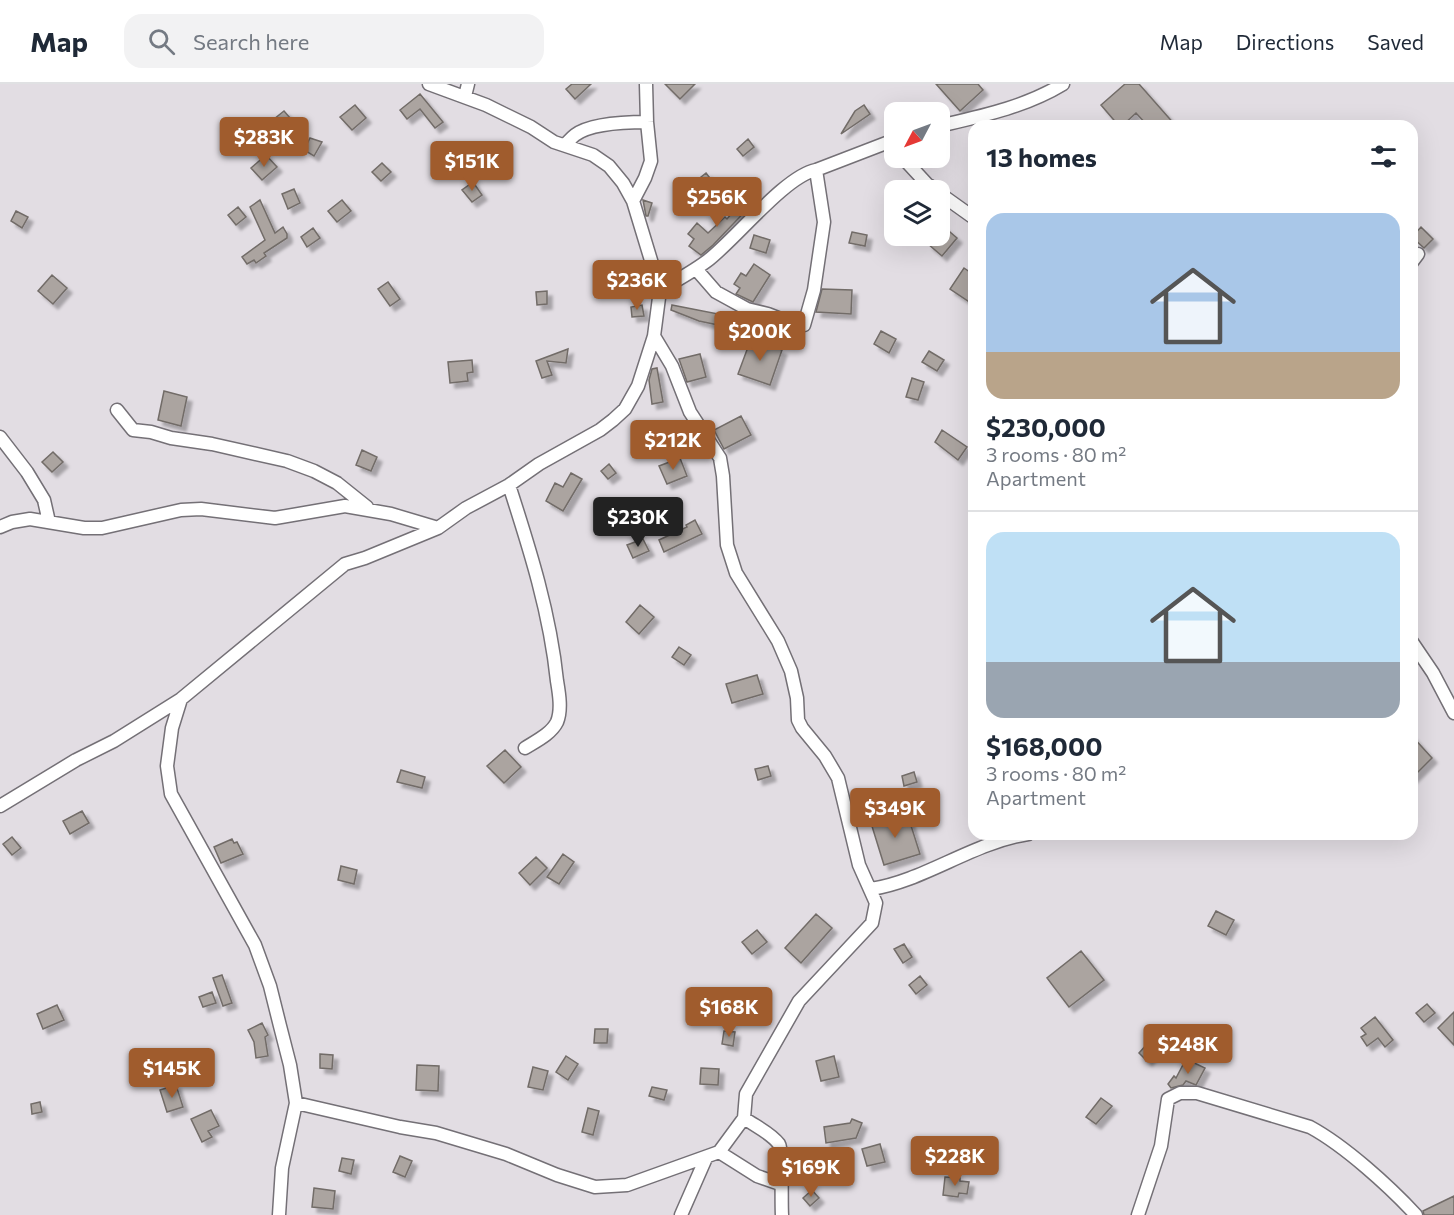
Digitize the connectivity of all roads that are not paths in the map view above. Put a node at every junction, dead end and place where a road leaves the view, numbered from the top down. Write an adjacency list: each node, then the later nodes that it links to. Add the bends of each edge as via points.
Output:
1 (429, 84): 4 (street)
2 (646, 84): 5 (street)
3 (1063, 84): 6 (street, via 1043,96 993,114)
4 (467, 90): 7 (street)
5 (647, 122): 7 (street, via 586,130); 12 (street, via 650,167)
6 (950, 124)
7 (565, 145): 12 (street, via 593,155 609,166)
8 (884, 147): 10 (street)
9 (912, 168): 11 (street)
10 (816, 170): 15 (street, via 797,179); 15 (street, via 824,222 814,290 804,325 747,309 716,292)
11 (923, 180)
12 (633, 201): 16 (street)
13 (950, 201): 14 (street)
14 (968, 214)
15 (696, 269): 16 (street)
16 (660, 290): 17 (street)
17 (654, 336): 20 (street, via 638,386 625,409 600,430); 31 (street, via 672,366 690,412 720,458 728,545 736,573 778,640 791,670 798,720 838,778 859,865)
18 (117, 410): 21 (street, via 133,430 212,444 314,471 337,483)
19 (0, 437): 22 (street, via 44,500)
20 (509, 485): 24 (street); 28 (street, via 536,565 553,640 559,691 556,723)
21 (370, 510): 22 (street, via 345,506 275,518 181,510 102,528); 24 (street)
22 (49, 522): 23 (street, via 30,519)
23 (0, 527)
24 (438, 528): 26 (street, via 345,564)
25 (1418, 650): 27 (street)
26 (181, 699): 29 (street); 32 (street, via 167,766 171,794 255,945 270,986)
27 (1454, 713)
28 (525, 748)
29 (0, 806)
30 (1007, 840): 31 (street, via 898,883)
31 (871, 889): 33 (street, via 876,903 872,923 799,1001 746,1094)
32 (296, 1103): 35 (street, via 436,1133 595,1187 627,1185); 37 (street, via 282,1168)
33 (744, 1118): 34 (street); 36 (street, via 779,1144)
34 (719, 1152): 35 (street); 36 (street, via 748,1171)
35 (706, 1158): 38 (street)
36 (780, 1184): 39 (street)
37 (279, 1215)
38 (681, 1215)
39 (782, 1215)
40 (1138, 1215): 41 (street, via 1161,1146 1168,1099 1197,1093 1324,1134 1393,1190)
41 (1416, 1215)

